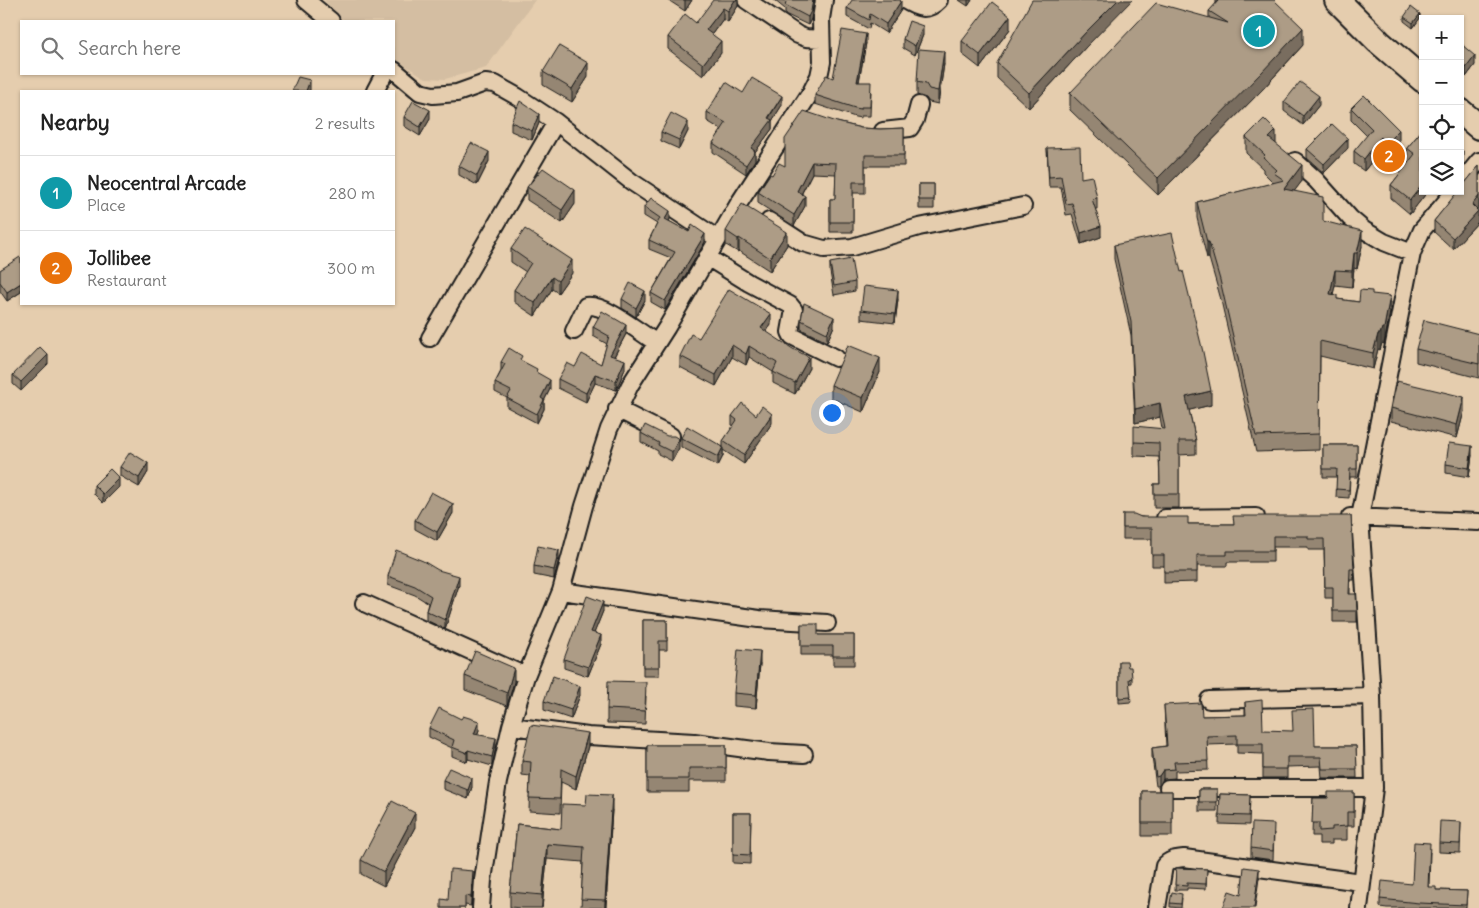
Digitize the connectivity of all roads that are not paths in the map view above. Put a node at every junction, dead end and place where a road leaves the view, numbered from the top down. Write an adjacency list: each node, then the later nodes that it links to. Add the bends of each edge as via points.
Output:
1 (306, 0): 7 (street)
2 (746, 0): 8 (street, via 798,35)
3 (824, 0): 8 (street)
4 (904, 0): 5 (street, via 923,9)
5 (938, 0)
6 (1337, 0): 11 (highway)
7 (330, 20)
8 (822, 39): 22 (street, via 819,76 806,112)
9 (395, 71): 15 (street, via 420,92 433,95 458,92 485,83 495,84)
10 (383, 75): 12 (street)
11 (1419, 77)
12 (376, 90)
13 (919, 105): 17 (street, via 910,128)
14 (1464, 114): 16 (highway)
15 (556, 122): 24 (street, via 632,182); 28 (street)
16 (1479, 127)
17 (869, 130)
18 (1295, 161): 25 (street, via 1364,230)
19 (1479, 161): 20 (street)
20 (1464, 179)
21 (1452, 195): 25 (street, via 1422,230)
22 (739, 203): 23 (street, via 803,243 824,249 852,247 919,227); 24 (street)
23 (1023, 206)
24 (718, 239): 26 (street)
25 (1412, 253): 35 (street)
26 (707, 257): 29 (street); 30 (street, via 790,305 794,310 792,336)
27 (574, 331): 29 (street, via 586,306 592,305)
28 (430, 338)
29 (656, 343): 31 (street)
30 (836, 358)
31 (617, 409): 32 (street); 38 (street, via 584,506)
32 (671, 436)
33 (1331, 516): 35 (street)
34 (1269, 517): 36 (street)
35 (1360, 517): 37 (street); 42 (street)
36 (1150, 518)
37 (1479, 522)
38 (562, 591): 40 (street, via 759,619); 41 (street)
39 (364, 603): 41 (street)
40 (827, 624)
41 (526, 676): 44 (street)
42 (1372, 696): 43 (street); 47 (street)
43 (1209, 700)
44 (511, 726): 45 (street, via 588,736 694,742); 49 (street, via 498,782)
45 (804, 754)
46 (1168, 788): 47 (street)
47 (1374, 788): 48 (street)
48 (1361, 882): 50 (street, via 1175,859 1164,866); 51 (street)
49 (481, 908)
50 (1157, 908)
51 (1359, 908)

